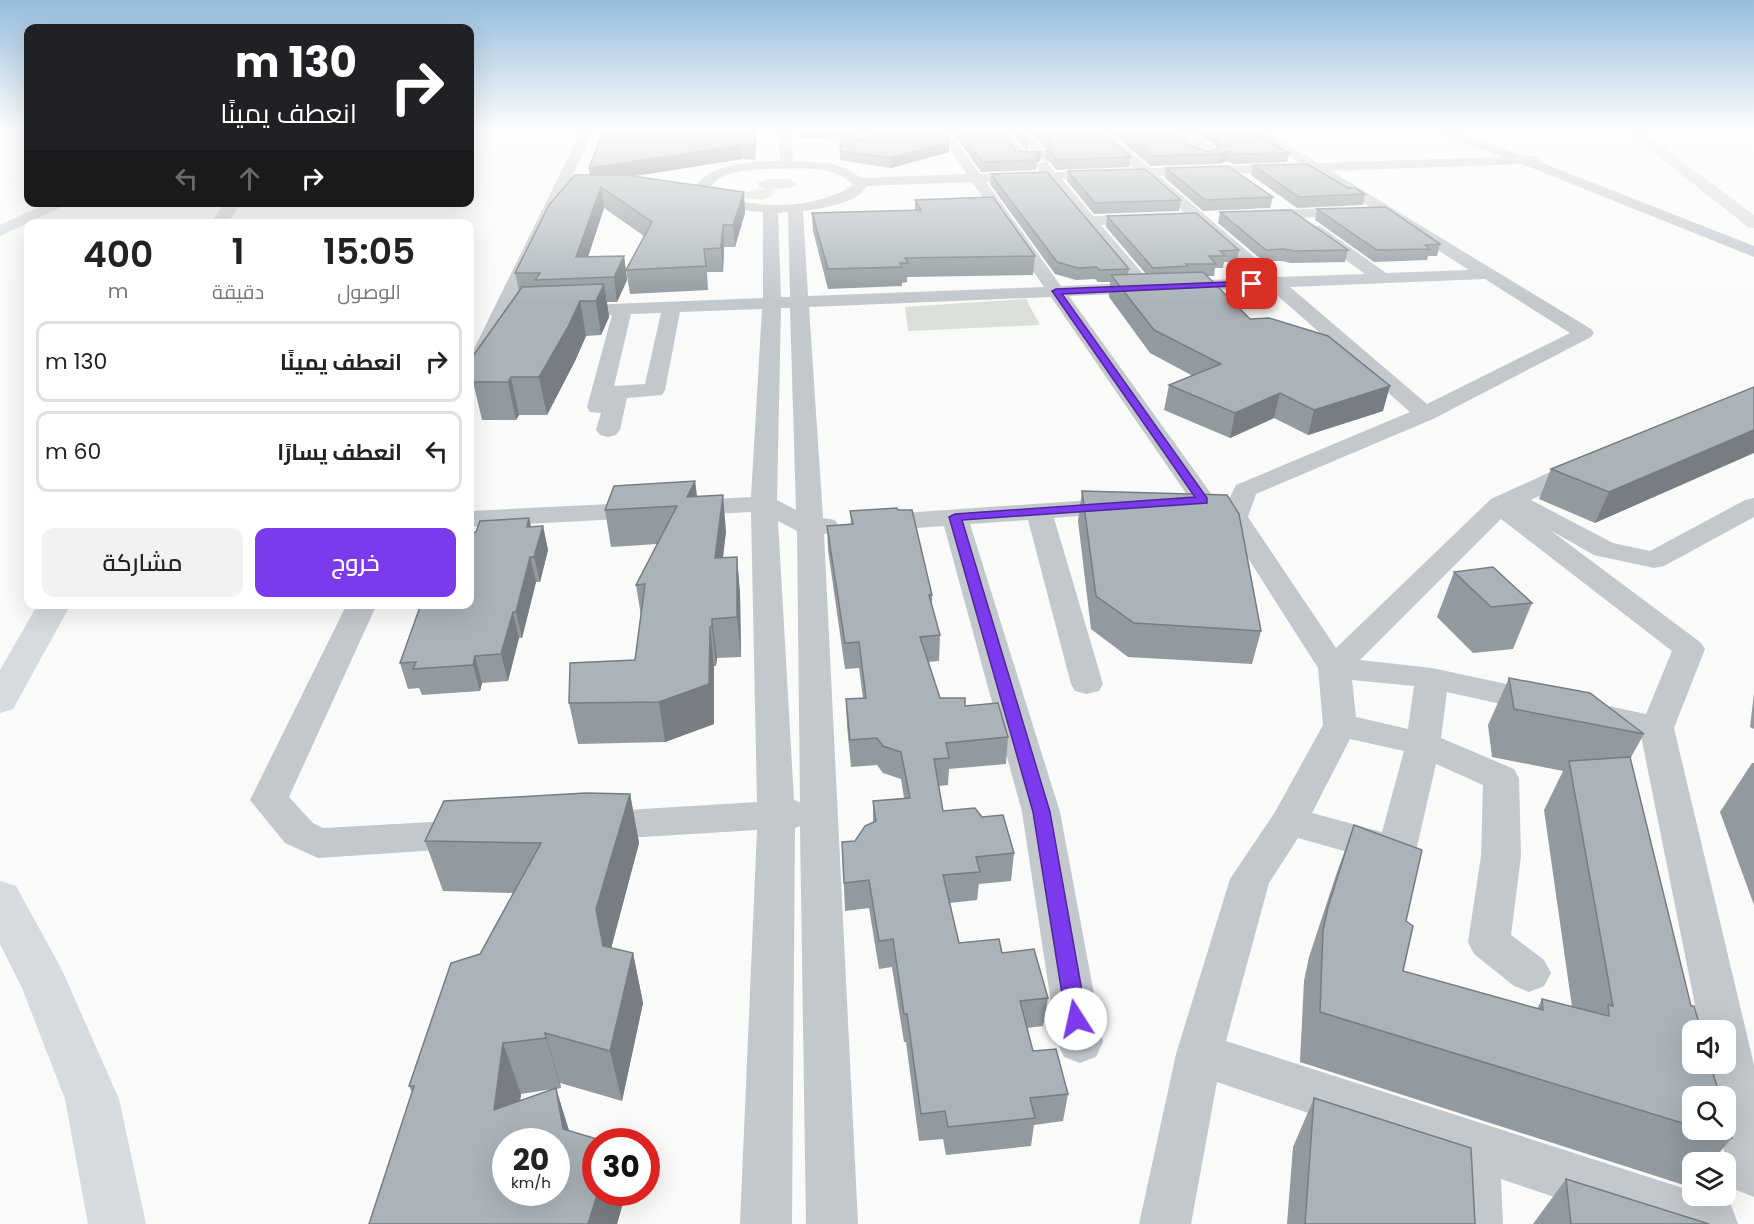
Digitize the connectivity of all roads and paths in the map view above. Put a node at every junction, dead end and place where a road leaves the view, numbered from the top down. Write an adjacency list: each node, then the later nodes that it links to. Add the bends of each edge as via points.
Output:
1 (565, 188): 34 (street)
2 (697, 188): 13 (street, via 719,201)
3 (859, 188): 13 (street, via 838,200)
4 (984, 188): 30 (street)
5 (1063, 188): 21 (street)
6 (1165, 188): 18 (street)
7 (1350, 188): 14 (street)
8 (1598, 188): 25 (street)
9 (1607, 188): 24 (street)
10 (1709, 188): 22 (main road)
11 (1275, 202): 15 (street)
12 (53, 207): 19 (main road)
13 (783, 207): 31 (street)
14 (1386, 211): 15 (street); 26 (street)
15 (1293, 214): 17 (street); 27 (street)
16 (1222, 216): 18 (street)
17 (1245, 216)
18 (1198, 217): 21 (street); 28 (street)
19 (26, 219)
20 (24, 220): 23 (main road)
21 (1090, 221): 29 (street)
22 (1754, 222)
23 (0, 231)
24 (1754, 244)
25 (1754, 252)
26 (1488, 274): 27 (street); 37 (street, via 1584,333)
27 (1382, 278): 28 (street)
28 (1274, 283): 29 (street); 37 (street)
29 (1145, 288): 30 (street)
30 (1056, 291): 31 (street); 41 (street)
31 (786, 302): 32 (street); 43 (street); 50 (street)
32 (672, 307): 33 (street); 38 (street, via 654,390 617,393)
33 (623, 309): 34 (street); 36 (street)
34 (500, 314): 35 (street)
35 (474, 369)
36 (598, 407)
37 (1425, 414): 40 (street)
38 (608, 430)
39 (1610, 453): 42 (street)
40 (1245, 490): 41 (street, via 1206,489); 48 (street)
41 (1191, 494): 48 (street)
42 (1507, 502): 45 (street, via 1604,549 1654,560); 53 (street); 58 (street, via 1689,648)
43 (764, 504): 49 (street); 50 (street); 61 (street)
44 (1144, 504): 46 (street)
45 (1754, 506)
46 (1039, 511): 47 (street); 55 (street)
47 (955, 517): 50 (street); 68 (street, via 1041,812)
48 (1235, 517): 53 (street)
49 (474, 519)
50 (810, 527): 60 (street)
51 (52, 609): 56 (main road)
52 (360, 609): 64 (street, via 269,800 299,833 318,843)
53 (1334, 668): 54 (street); 57 (street)
54 (1432, 678): 58 (street); 59 (street)
55 (1087, 684)
56 (0, 701)
57 (1340, 725): 59 (street); 62 (street)
58 (1657, 728): 67 (street)
59 (1424, 744): 62 (street, via 1397,851); 66 (street, via 1501,778 1501,856 1489,942)
60 (819, 813): 61 (street); 75 (street)
61 (776, 815): 63 (street); 74 (street)
62 (1289, 821): 69 (street, via 1250,879)
63 (565, 828)
64 (506, 831)
65 (0, 899): 73 (main road, via 45,985 92,1099)
66 (1529, 973)
67 (1721, 1020)
68 (1080, 1042)
69 (1199, 1054): 71 (street); 76 (street)
70 (1732, 1074): 72 (street)
71 (1475, 1144): 77 (street); 78 (street)
72 (1754, 1172)
73 (117, 1224)
74 (766, 1224)
75 (832, 1224)
76 (1165, 1224)
77 (1477, 1224)
78 (1712, 1224)

